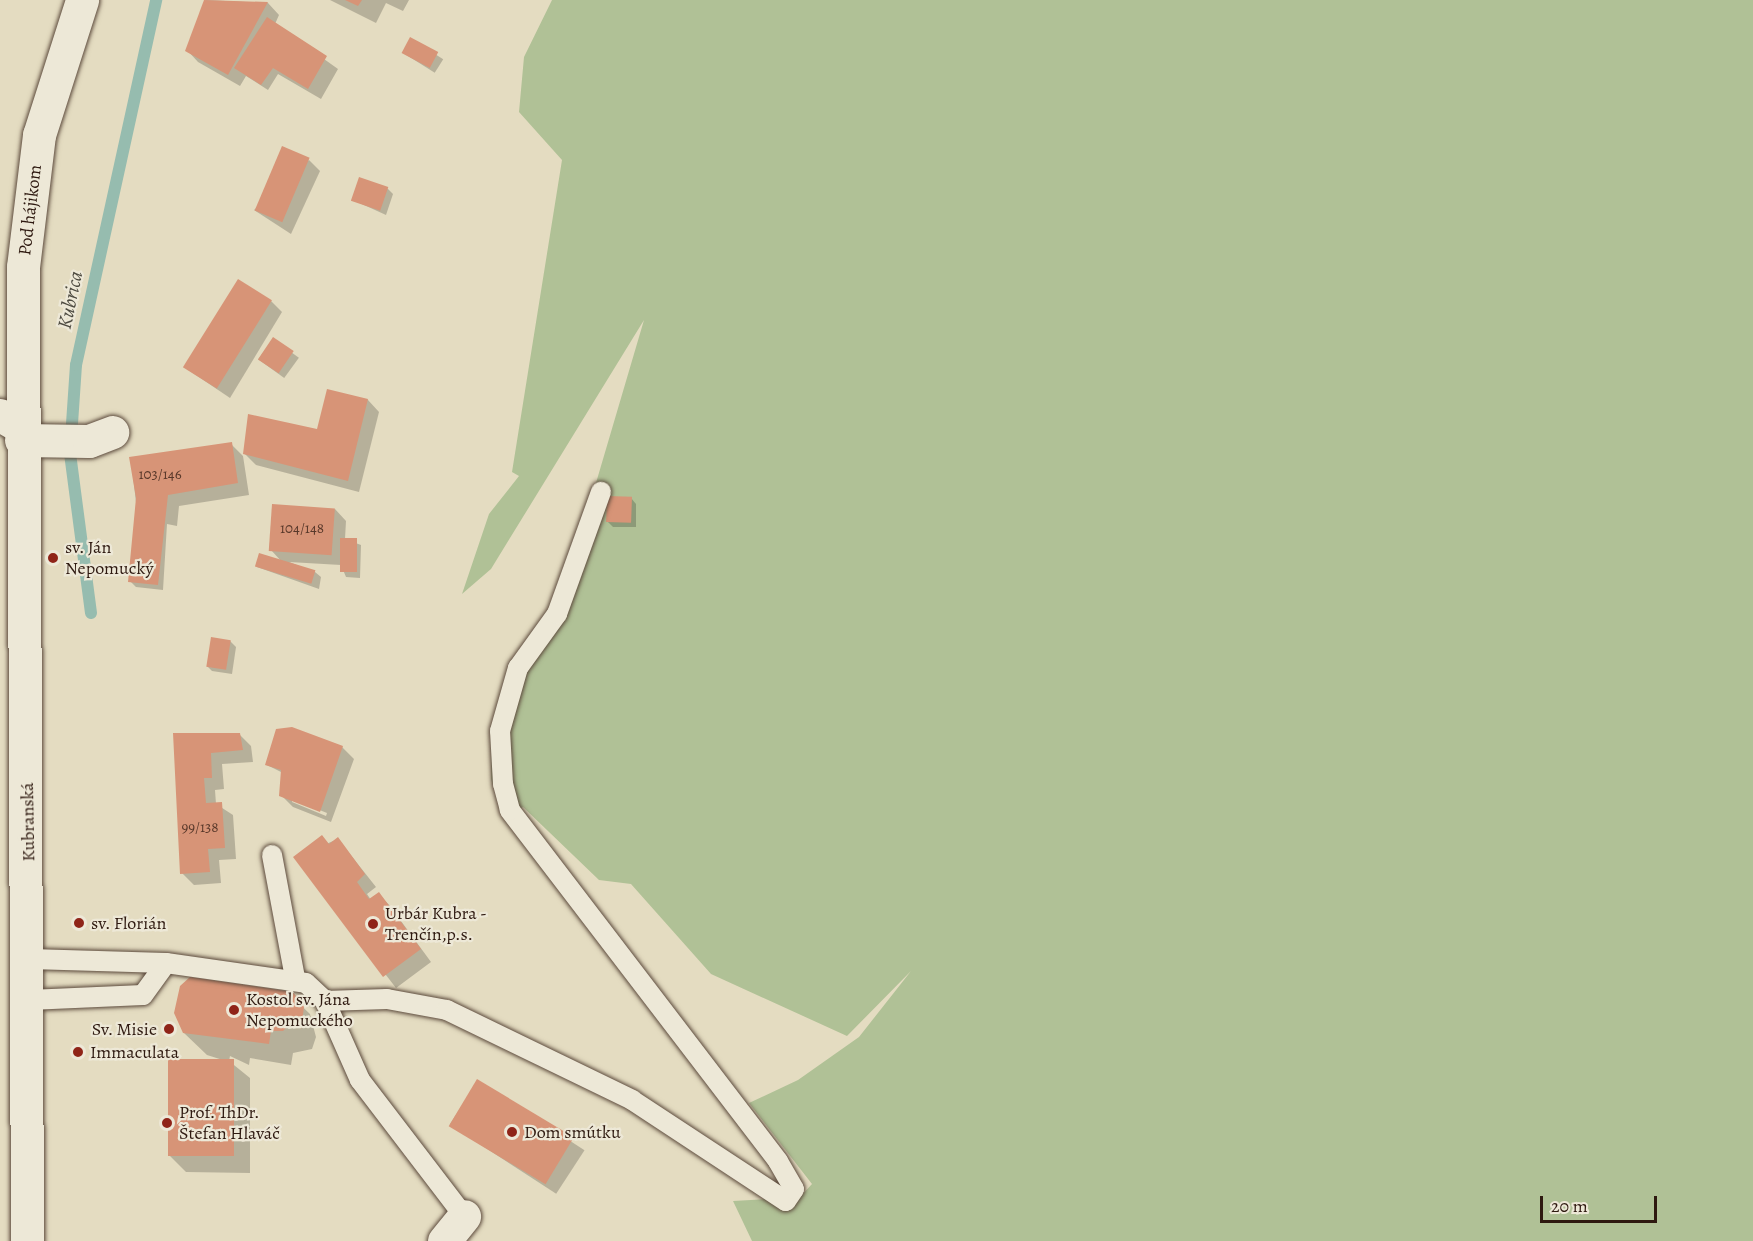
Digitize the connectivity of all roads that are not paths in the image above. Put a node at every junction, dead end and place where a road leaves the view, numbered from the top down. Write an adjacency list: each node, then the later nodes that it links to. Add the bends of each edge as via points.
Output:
1 (82, 0): 2 (street, Pod hájikom, via 39,135 29,201)
2 (22, 431): 3 (street); 6 (street, Kubranská)
3 (101, 437)
4 (601, 492): 10 (lane, via 558,614 518,668 500,731 503,784 510,810 778,1161 794,1189 786,1201 632,1100 447,1010 387,999)
5 (272, 855): 8 (lane)
6 (30, 959): 7 (lane); 9 (street, Kubranská)
7 (166, 963): 8 (lane); 9 (lane, via 143,995)
8 (295, 978): 10 (lane)
9 (29, 1000): 12 (street, Kubranská)
10 (325, 1001): 11 (lane, via 360,1080)
11 (464, 1216): 13 (street)
12 (27, 1241)
13 (444, 1241)

